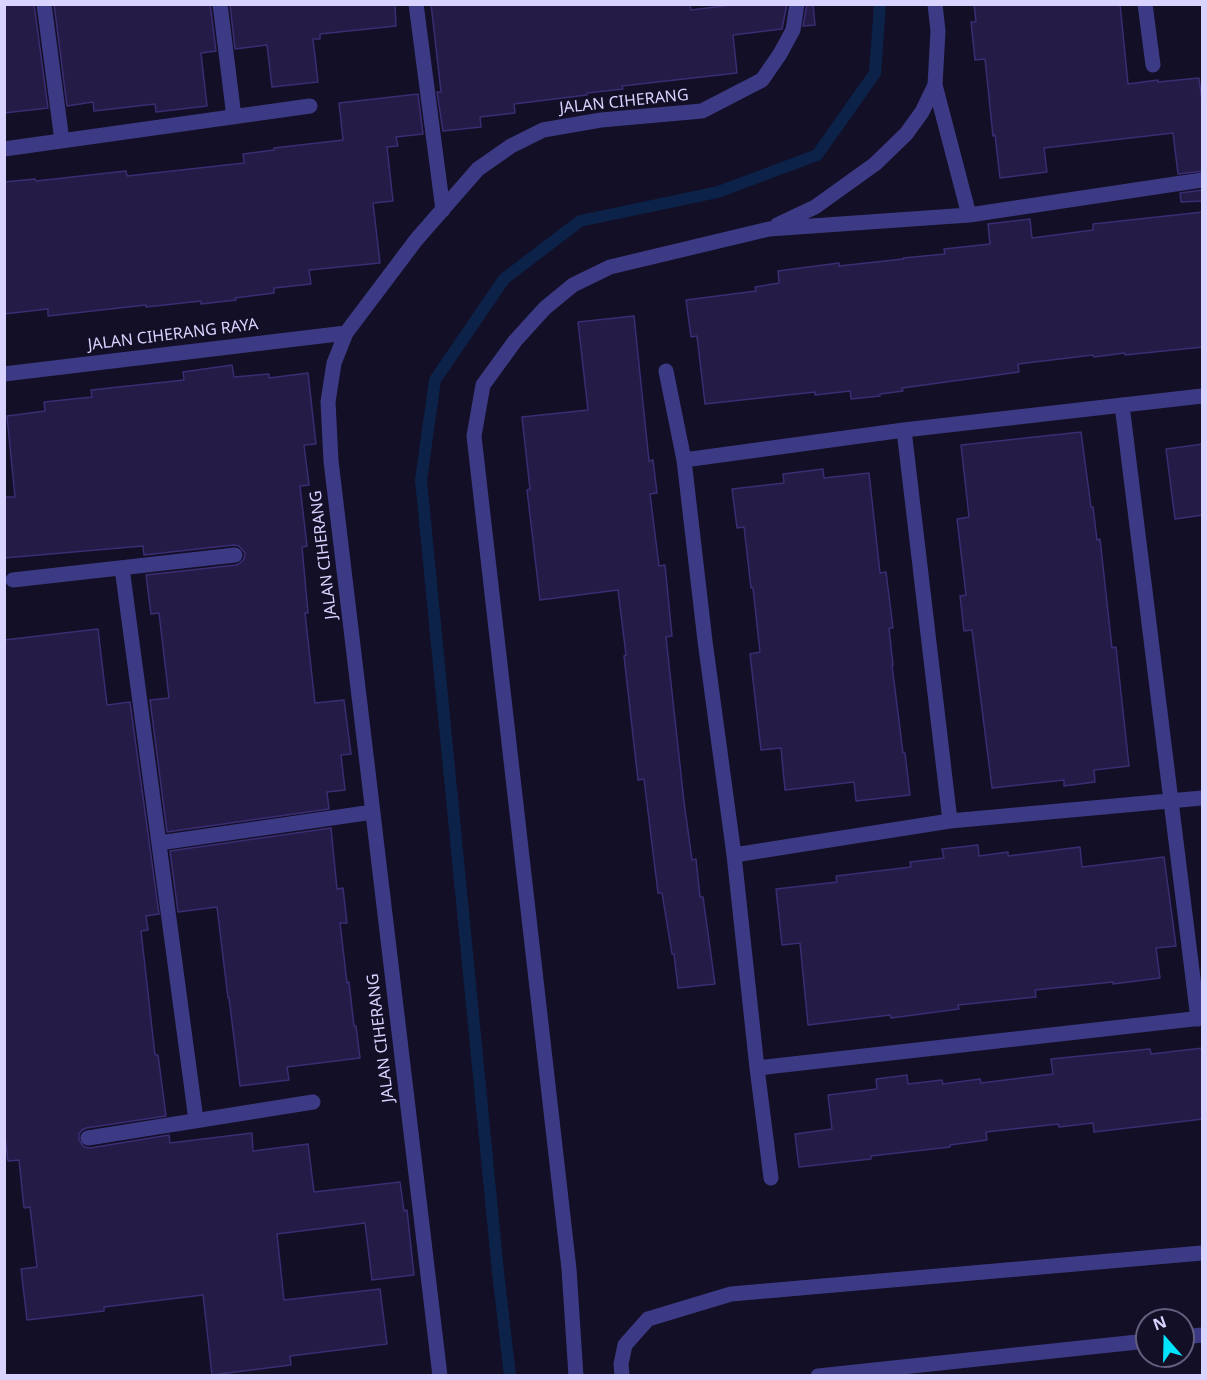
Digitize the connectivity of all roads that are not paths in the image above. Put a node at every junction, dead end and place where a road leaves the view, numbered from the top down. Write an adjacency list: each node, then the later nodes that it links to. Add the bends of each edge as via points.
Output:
1 (44, 4): 11 (street)
2 (220, 4): 10 (street)
3 (416, 4): 14 (street)
4 (797, 4): 14 (street, JALAN CIHERANG, via 793,30 762,80 702,111 601,120 543,130 478,169)
5 (935, 4): 8 (street)
6 (1145, 4): 7 (street)
7 (1152, 64)
8 (935, 85): 15 (street); 16 (street, via 906,134 875,164 815,207)
9 (310, 106): 10 (street)
10 (234, 117): 11 (street)
11 (62, 141): 12 (street)
12 (4, 149)
13 (1203, 180): 15 (street)
14 (443, 210): 17 (street, JALAN CIHERANG)
15 (969, 215): 16 (street)
16 (769, 229): 43 (street, via 610,267 573,285 515,341 483,385 477,416 474,436 569,1269)
17 (346, 333): 19 (street, JALAN CIHERANG RAYA); 29 (street, JALAN CIHERANG, via 334,363 328,402 331,461)
18 (666, 371): 23 (street)
19 (4, 374)
20 (1203, 396): 21 (street)
21 (1122, 405): 22 (street); 28 (street)
22 (904, 430): 23 (street); 30 (street)
23 (684, 460): 32 (street)
24 (236, 555): 25 (street)
25 (122, 568): 26 (street); 31 (street)
26 (14, 580)
27 (1203, 798): 28 (street)
28 (1171, 802): 30 (street); 33 (street)
29 (373, 812): 31 (street); 42 (street, JALAN CIHERANG)
30 (950, 821): 32 (street)
31 (159, 843): 36 (street)
32 (734, 855): 34 (street)
33 (1200, 1018): 34 (street)
34 (757, 1068): 38 (street)
35 (313, 1102): 36 (street)
36 (196, 1120): 37 (street)
37 (88, 1138)
38 (771, 1178)
39 (1203, 1252): 44 (street, via 731,1294 648,1319 625,1345)
40 (1135, 1343): 41 (street)
41 (948, 1369): 45 (street)
42 (440, 1373)
43 (576, 1376)
44 (622, 1376)
45 (818, 1376)

